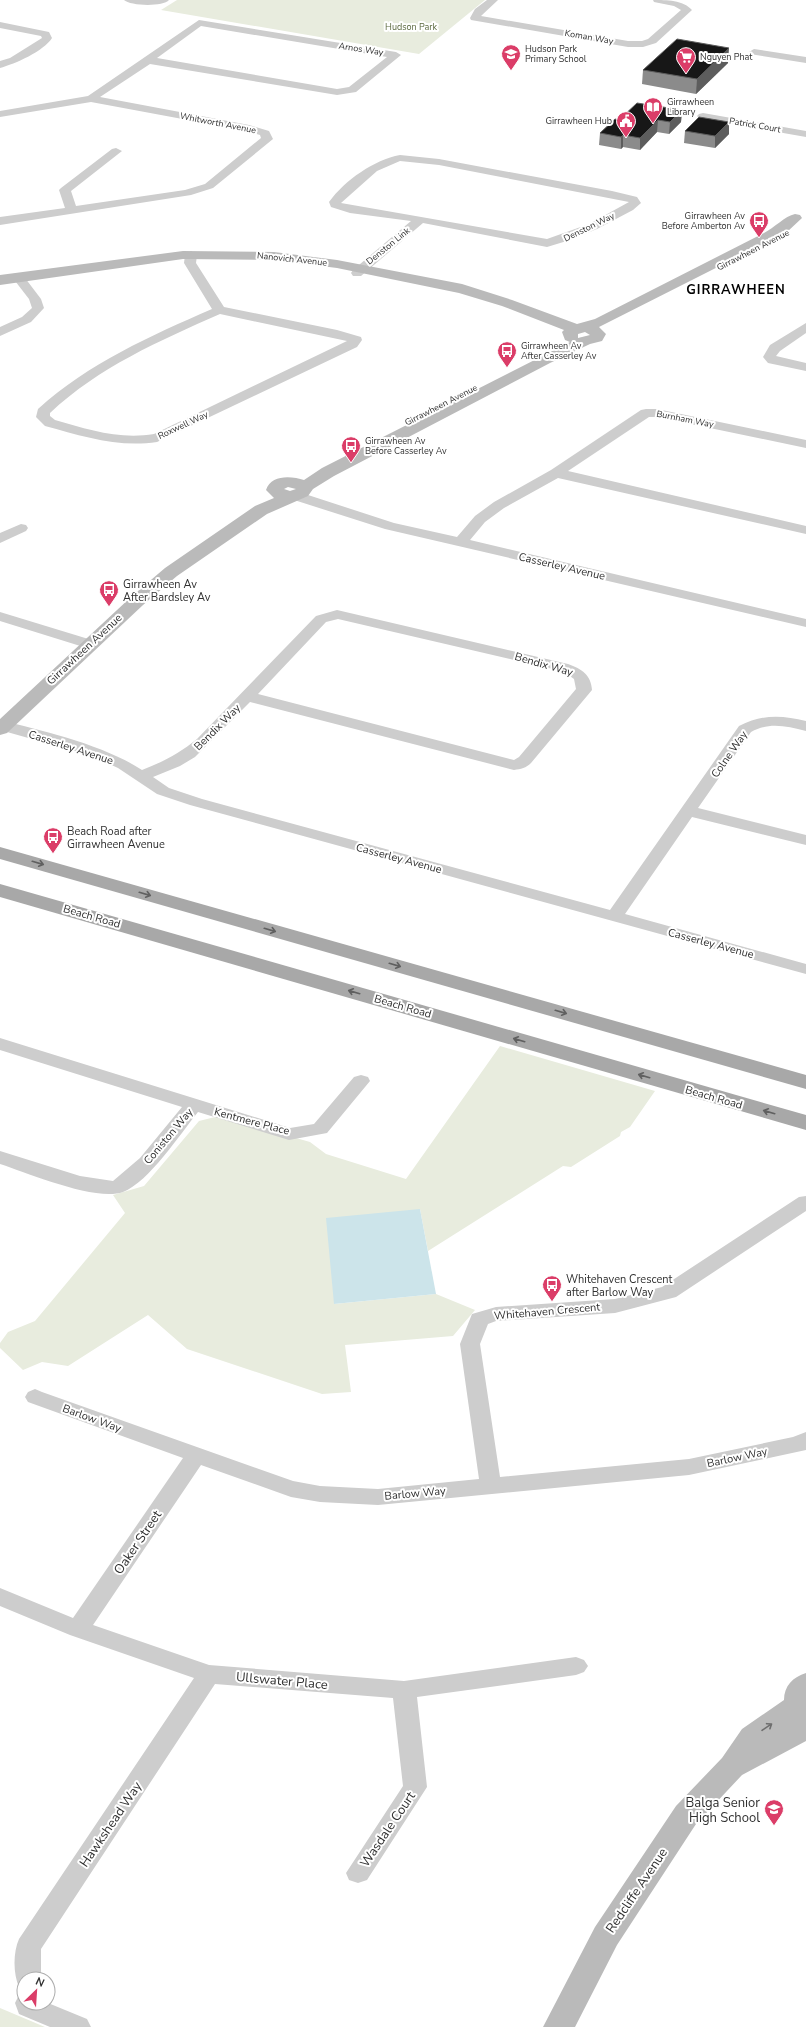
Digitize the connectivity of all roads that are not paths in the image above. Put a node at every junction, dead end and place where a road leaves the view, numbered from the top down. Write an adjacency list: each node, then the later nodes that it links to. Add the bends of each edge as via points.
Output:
1 (128, 0): 2 (street)
2 (164, 0)
3 (493, 0): 4 (street, Koman Way, via 479,11 475,18 628,44 643,44 652,41 687,10 676,3)
4 (658, 0)
5 (0, 25): 9 (street, via 50,36 14,60)
6 (754, 52): 8 (street)
7 (148, 60): 7 (street, Arnos Way, via 337,92 352,90 396,55 199,22); 10 (street, Arnos Way)
8 (806, 60)
9 (0, 65)
10 (91, 99): 11 (street, Whitworth Avenue); 15 (street, Whitworth Avenue, via 249,128 265,133 267,139 209,186 187,193)
11 (0, 114)
12 (704, 116): 13 (street, Patrick Court)
13 (806, 134)
14 (116, 151): 15 (street, via 65,190)
15 (72, 210): 18 (street, Whitworth Avenue)
16 (803, 216): 27 (main road, Girrawheen Avenue, via 607,326)
17 (420, 220): 17 (street, Denston Way, via 547,243 569,237 635,202 633,199 612,194 439,162 400,158 384,161 335,202 335,205 341,208); 20 (street, Denston Link)
18 (0, 221)
19 (191, 256): 20 (main road, Nanovich Avenue, via 287,261); 21 (main road, Nanovich Avenue); 24 (street, via 190,263)
20 (359, 271): 27 (main road, Nanovich Avenue, via 464,294)
21 (19, 279): 22 (main road, Nanovich Avenue); 23 (main road, Nanovich Avenue); 26 (street, via 35,299 38,308 35,314 24,321)
22 (0, 280)
23 (0, 283)
24 (219, 310): 24 (street, Roxwell Way, via 103,364 51,404 43,412 43,417 50,423 112,438 142,441 157,438 356,340 338,334)
25 (806, 328): 28 (street, via 775,348 769,357)
26 (0, 332)
27 (580, 334): 31 (main road, Girrawheen Avenue)
28 (806, 368)
29 (806, 444): 30 (street, Burnham Way, via 657,413 646,413)
30 (556, 473): 33 (street); 35 (street, Burnham Way, via 499,505 480,519)
31 (294, 490): 35 (street, Casserley Avenue, via 372,521); 38 (main road, Girrawheen Avenue, via 171,572)
32 (21, 528): 34 (street)
33 (806, 530)
34 (0, 539)
35 (460, 542): 37 (street, Casserley Avenue)
36 (0, 616): 38 (street)
37 (806, 623)
38 (85, 642): 40 (main road, Girrawheen Avenue)
39 (247, 696): 39 (street, Bendix Way, via 514,765 525,760 584,690 584,684 581,677 573,671 558,666 336,614 321,619); 42 (street, Bendix Way, via 190,754)
40 (1, 723): 42 (street, Casserley Avenue, via 98,754 124,765)
41 (806, 726): 43 (street, Colne Way, via 765,720 745,729)
42 (141, 776): 47 (street, Casserley Avenue, via 162,791 196,802)
43 (690, 811): 44 (street); 47 (street, Colne Way)
44 (806, 840)
45 (0, 853): 51 (main road, one-way to 51)
46 (0, 890): 53 (main road, Beach Road, one-way to 46)
47 (615, 916): 48 (street, Casserley Avenue)
48 (806, 969)
49 (0, 1044): 52 (street, Coniston Way)
50 (361, 1081): 52 (street, Kentmere Place, via 320,1130 289,1134)
51 (806, 1082)
52 (194, 1105): 54 (street, Coniston Way, via 132,1179 116,1188 98,1188)
53 (806, 1123)
54 (0, 1157)
55 (806, 1202): 59 (street, Whitehaven Crescent, via 669,1292 615,1306 496,1314 479,1320 470,1344)
56 (36, 1397): 58 (street, Barlow Way)
57 (806, 1440): 59 (street, Barlow Way, via 799,1444 690,1467)
58 (196, 1456): 59 (street, Barlow Way, via 291,1489 320,1494 378,1497); 61 (street, Oaker Street)
59 (491, 1486)
60 (0, 1597): 61 (street, Ullswater Place)
61 (78, 1629): 63 (street, Ullswater Place)
62 (576, 1666): 64 (street, Ullswater Place)
63 (209, 1674): 64 (street, Ullswater Place); 67 (street, Hawkshead Way, via 28,1947)
64 (404, 1690): 66 (street, Wasdale Court, via 415,1787)
65 (804, 1707): 70 (main road, Redcliffe Avenue, via 732,1766 686,1815 606,1936)
66 (358, 1873)
67 (28, 1971)
68 (40, 2011): 69 (street)
69 (78, 2027)
70 (559, 2027)

